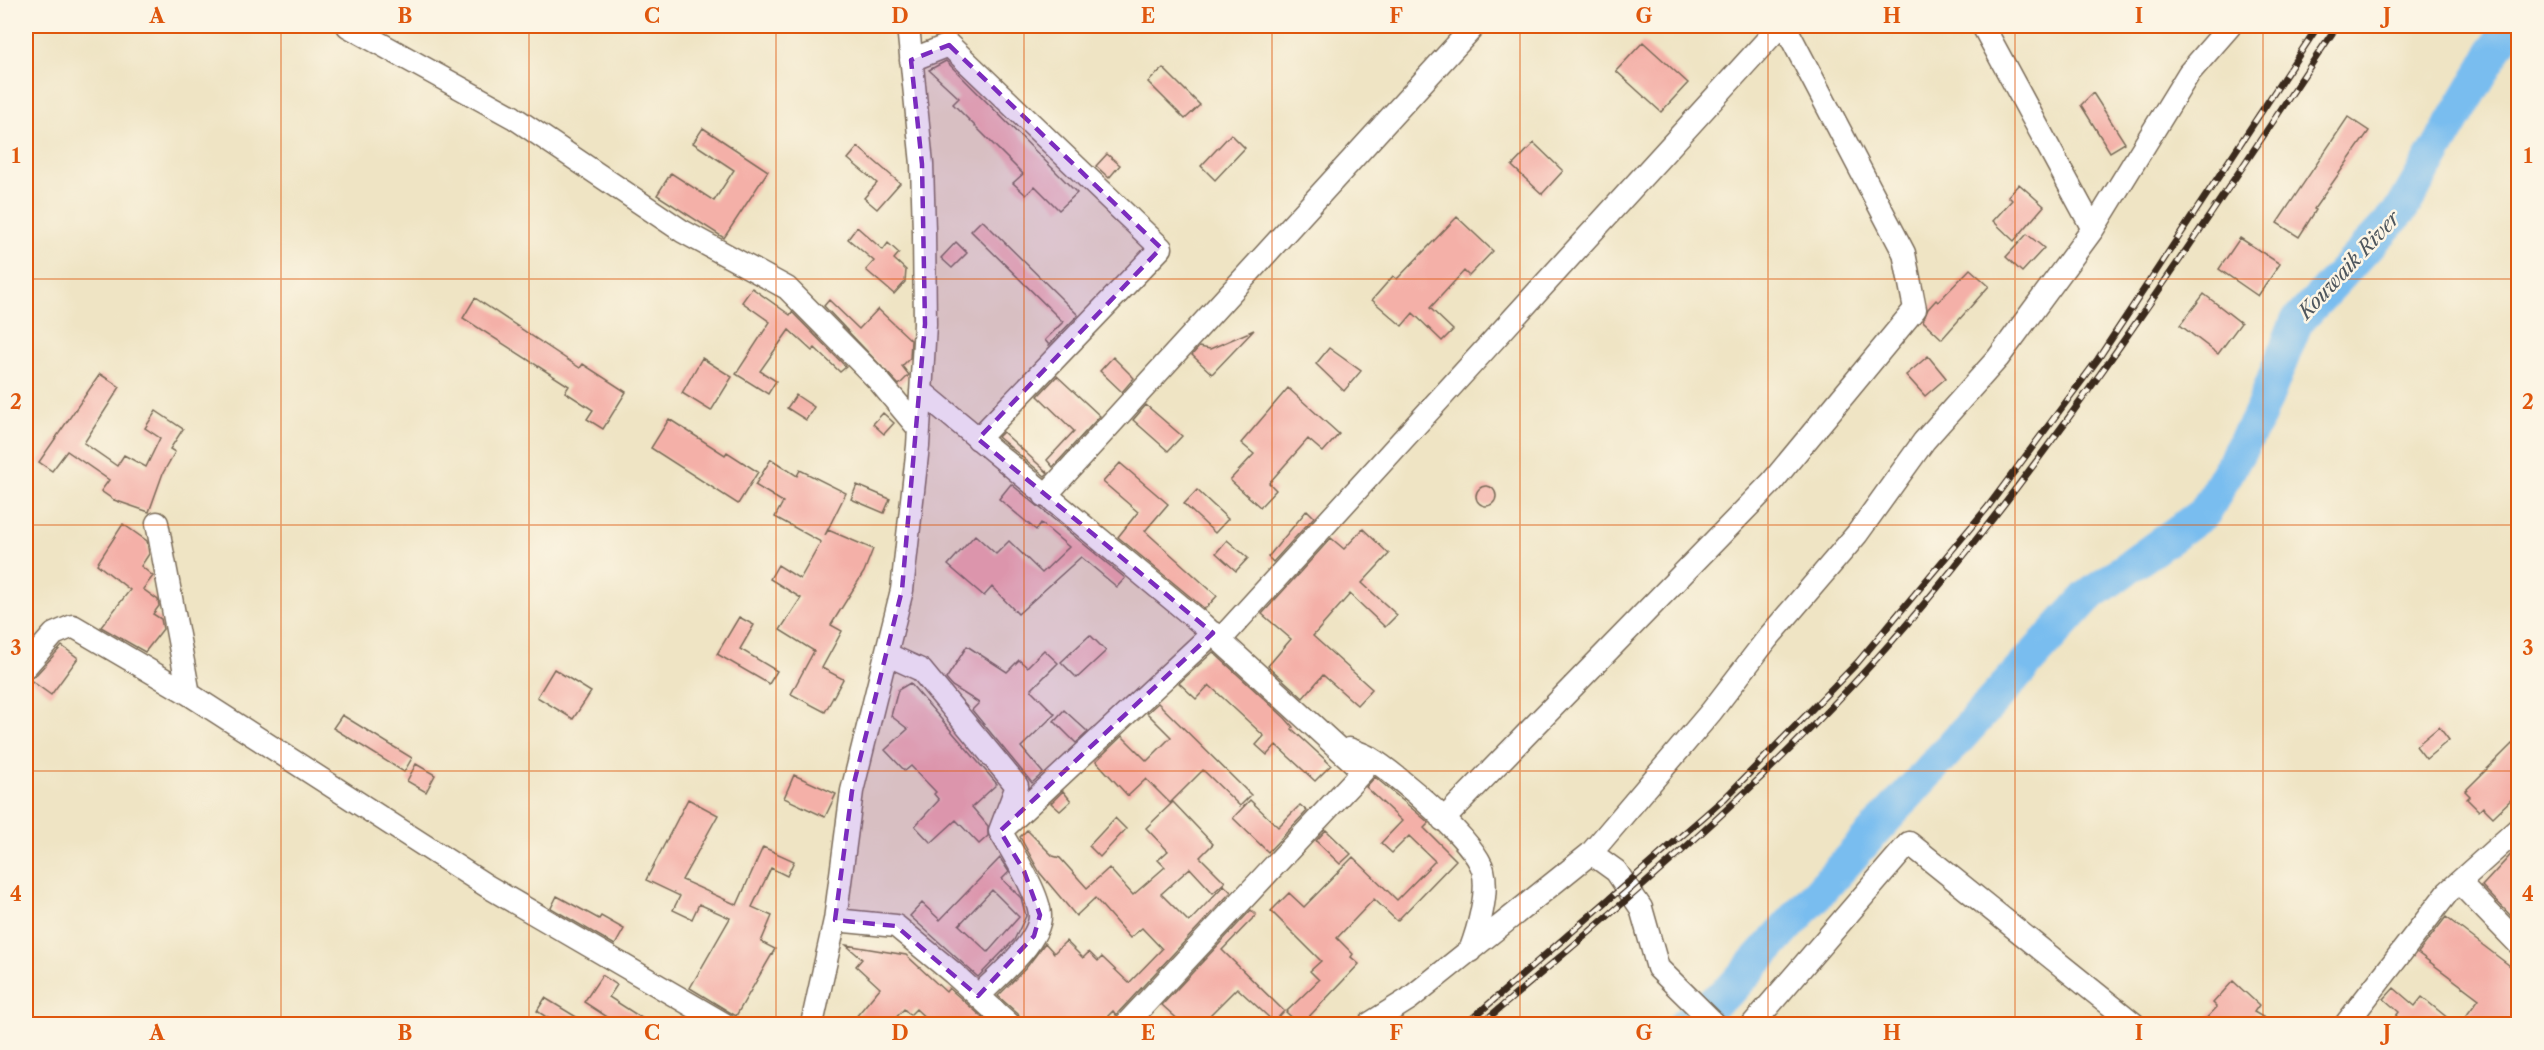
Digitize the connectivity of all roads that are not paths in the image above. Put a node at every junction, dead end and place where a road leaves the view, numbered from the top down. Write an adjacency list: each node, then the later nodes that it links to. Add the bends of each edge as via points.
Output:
1 (348, 26): 11 (street, via 513,117 682,231 787,288 878,380)
2 (908, 26): 8 (street)
3 (1474, 26): 13 (street)
4 (1780, 26): 15 (street)
5 (1785, 26): 20 (street, via 1904,253 1915,309 1772,482)
6 (1983, 26): 9 (street)
7 (2230, 26): 9 (street, via 2189,73)
8 (911, 60): 10 (street, via 922,164 926,324); 12 (street, via 949,45 1161,248)
9 (2093, 229): 23 (street, via 1998,358 1924,441 1857,534)
10 (921, 391): 11 (street); 12 (street)
11 (919, 429): 16 (street, via 902,590)
12 (978, 439): 13 (street)
13 (1046, 496): 15 (street)
14 (157, 523): 18 (street)
15 (1216, 637): 19 (street); 22 (street)
16 (886, 654): 22 (street, via 921,670 1017,786); 25 (street, via 852,791)
17 (26, 666): 18 (street, via 54,634 74,627)
18 (189, 694): 29 (street, via 487,886)
19 (1331, 742): 20 (street, via 1370,758); 32 (street, via 1363,771)
20 (1443, 820): 27 (street, via 1463,839 1483,870 1482,921)
21 (2518, 830): 24 (street)
22 (1000, 831): 28 (street, via 1024,871 1040,915 1034,936)
23 (1591, 853): 27 (street); 34 (street, via 1616,871 1641,908 1658,968)
24 (2459, 882): 26 (street); 37 (street, via 2448,891)
25 (835, 920): 28 (street, via 896,926); 30 (street)
26 (2518, 943)
27 (1470, 951): 33 (street, via 1409,999)
28 (978, 996): 31 (street)
29 (724, 1024)
30 (812, 1024)
31 (1009, 1024)
32 (1126, 1024)
33 (1369, 1024)
34 (1715, 1024)
35 (1753, 1024): 36 (street, via 1909,843)
36 (2134, 1024)
37 (2346, 1024)

